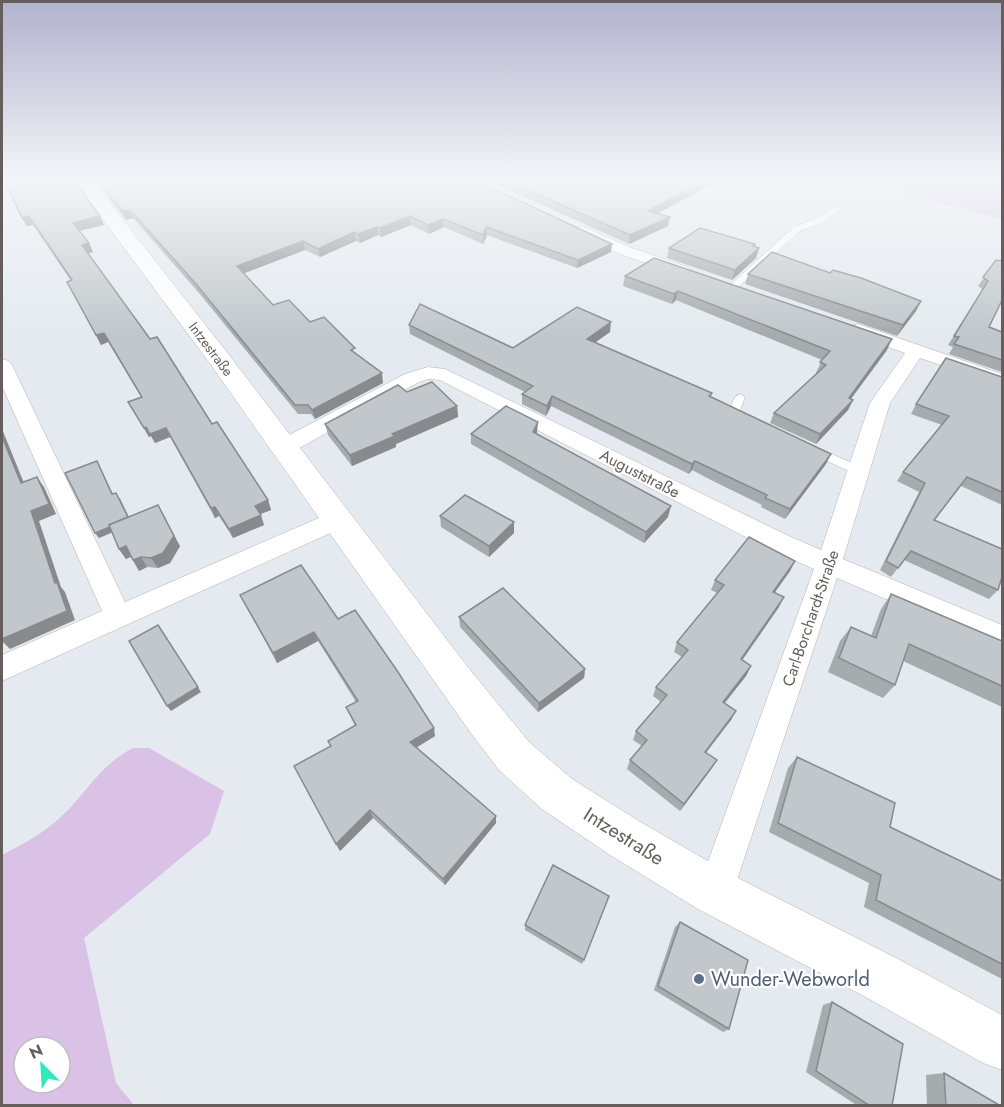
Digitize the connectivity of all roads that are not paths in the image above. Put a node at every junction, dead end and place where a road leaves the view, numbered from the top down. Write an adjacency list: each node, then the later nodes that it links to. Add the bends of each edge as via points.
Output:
1 (118, 231): 12 (main road, Intzestraße)
2 (581, 231): 4 (street)
3 (795, 231): 4 (lane)
4 (732, 288): 5 (street)
5 (754, 295)
6 (840, 324): 7 (street)
7 (916, 350): 9 (street); 14 (street, Carl-Borchardt-Straße, via 880,402)
8 (2, 365): 17 (street)
9 (1002, 380)
10 (740, 397): 11 (lane, via 734,413)
11 (755, 423)
12 (285, 447): 15 (main road, Intzestraße); 16 (street, Auguststraße, via 412,378 440,373 782,544)
13 (807, 447): 14 (lane)
14 (858, 471): 16 (street, Carl-Borchardt-Straße)
15 (337, 520): 17 (street); 20 (main road, Intzestraße, via 514,756 558,794)
16 (830, 564): 18 (street, Auguststraße); 20 (street, Carl-Borchardt-Straße)
17 (118, 616): 19 (street)
18 (1002, 637)
19 (2, 668)
20 (715, 892): 21 (main road, Intzestraße)
21 (1002, 1044)

